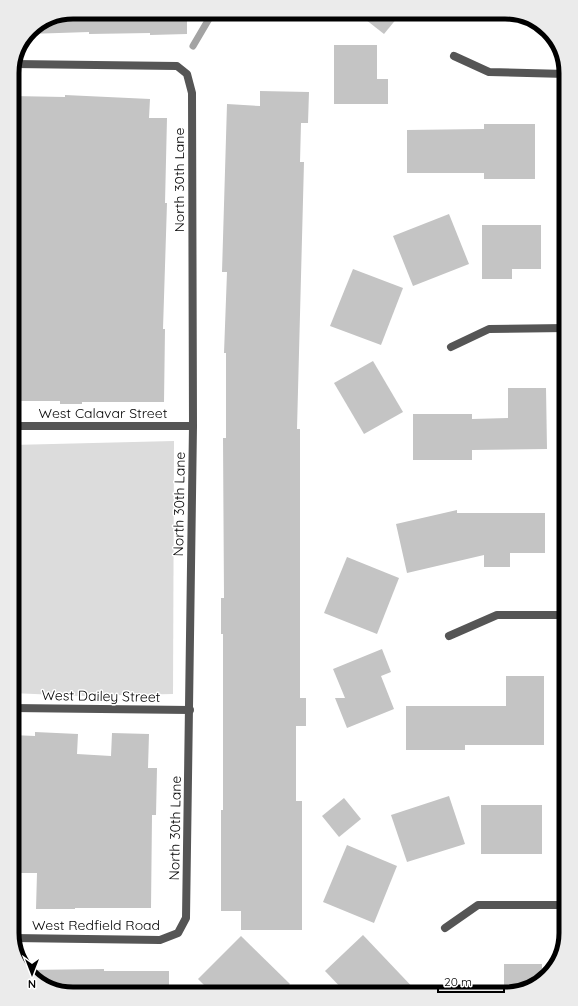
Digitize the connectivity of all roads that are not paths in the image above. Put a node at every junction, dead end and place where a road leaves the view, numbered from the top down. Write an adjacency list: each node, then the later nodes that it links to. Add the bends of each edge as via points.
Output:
1 (454, 56): 3 (street, via 489,72)
2 (20, 64): 7 (street, North 30th Lane, via 178,66 187,74 192,93)
3 (559, 74)
4 (559, 328): 5 (street, via 489,329)
5 (451, 347)
6 (19, 426): 7 (street, West Calavar Street)
7 (193, 426): 11 (street, North 30th Lane)
8 (559, 615): 9 (street, via 496,615)
9 (449, 636)
10 (19, 708): 11 (street, West Dailey Street)
11 (190, 710): 14 (street, North 30th Lane, via 186,918)
12 (559, 905): 13 (street, via 478,905)
13 (446, 928)
14 (178, 933): 15 (street, West Redfield Road, via 160,940)
15 (19, 938)

